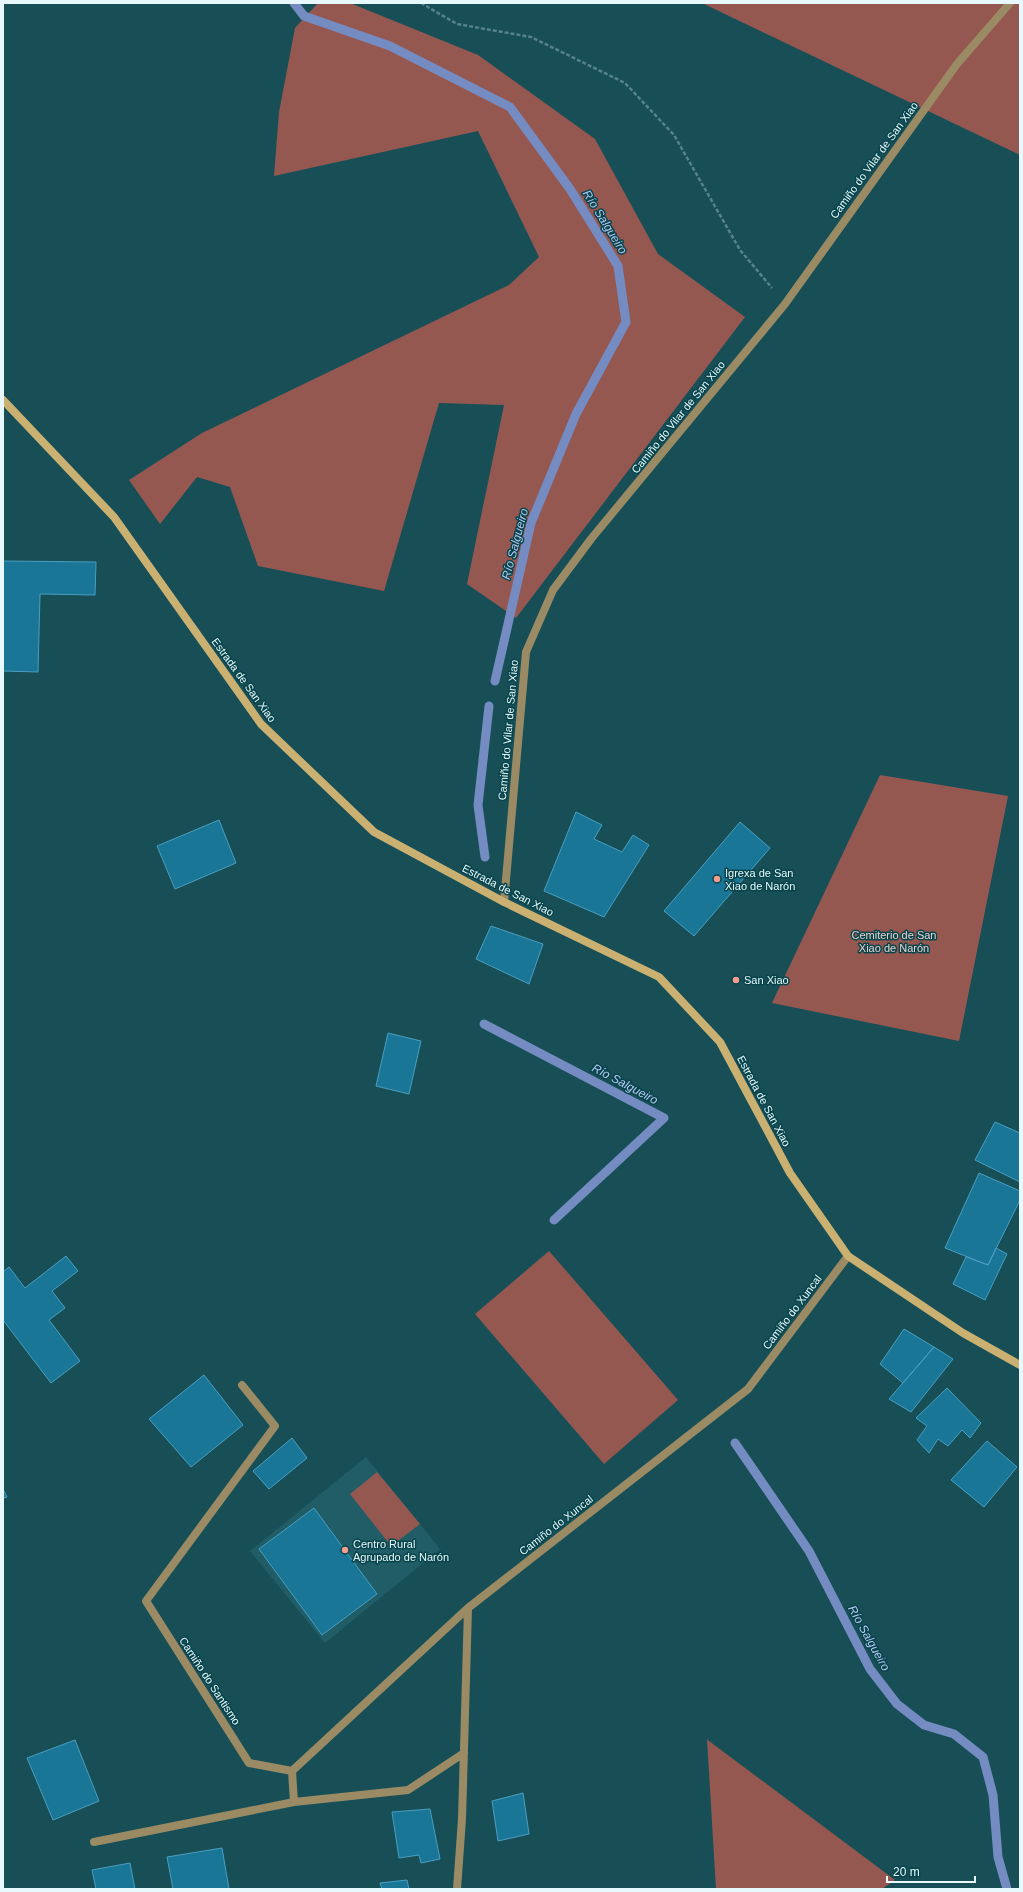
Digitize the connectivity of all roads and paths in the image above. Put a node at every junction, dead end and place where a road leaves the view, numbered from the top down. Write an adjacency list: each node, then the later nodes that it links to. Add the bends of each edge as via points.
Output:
1 (421, 3): 3 (path, via 457,24 531,36 625,83 674,135 740,250)
2 (1010, 3): 3 (street, Camiño do Vilar de San Xiao, via 956,64)
3 (785, 304): 5 (street, Camiño do Vilar de San Xiao, via 553,590 526,652)
4 (3, 400): 5 (street, Estrada de San Xiao, via 114,517 261,724 374,832)
5 (504, 902): 6 (street, Estrada de San Xiao, via 660,977 720,1042 790,1173)
6 (848, 1256): 7 (street, Estrada de San Xiao, via 963,1333); 9 (street, Camiño do Xuncal, via 748,1389)
7 (1020, 1365)
8 (242, 1384): 11 (street, Camiño do Santismo, via 275,1426 146,1601 249,1762)
9 (468, 1608): 10 (street); 11 (street)
10 (464, 1754): 12 (street, via 408,1790); 14 (street)
11 (292, 1771): 12 (street)
12 (294, 1802): 13 (street)
13 (94, 1842)
14 (456, 1889)

